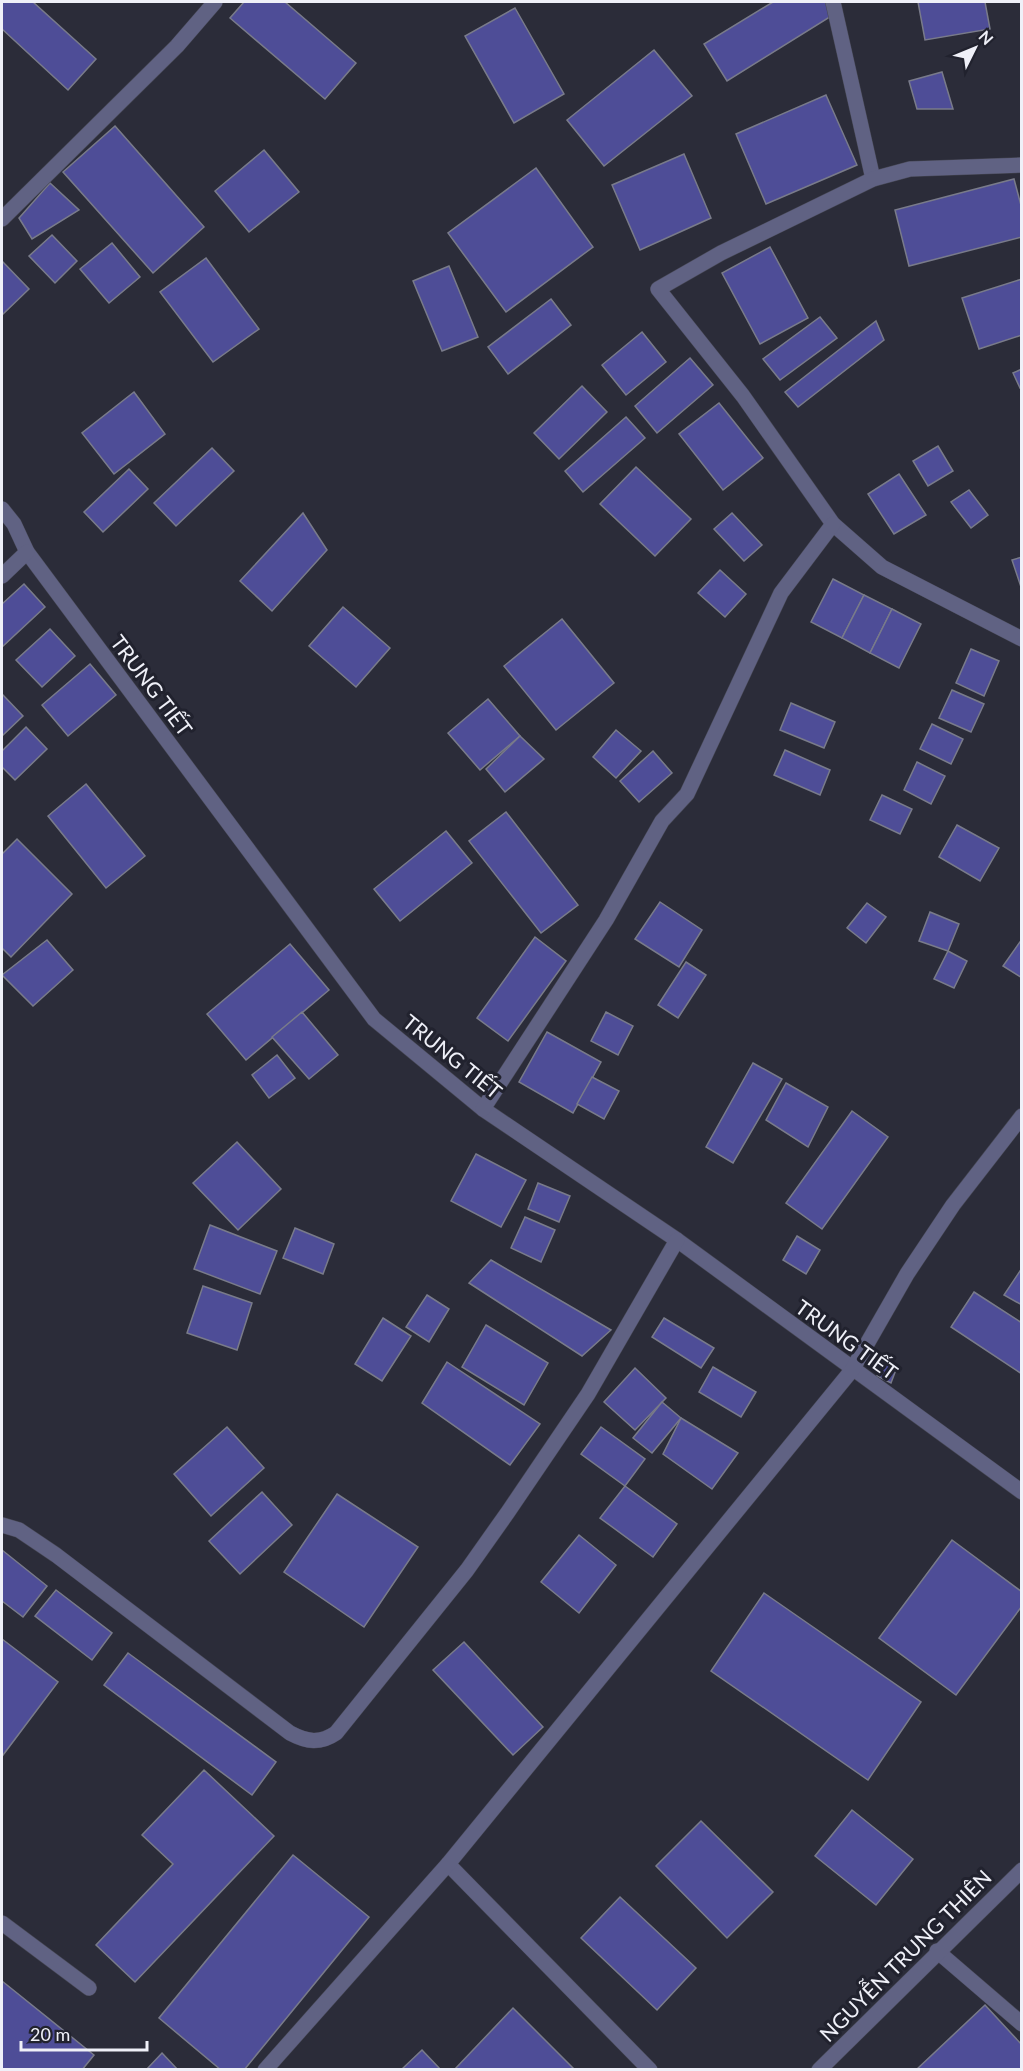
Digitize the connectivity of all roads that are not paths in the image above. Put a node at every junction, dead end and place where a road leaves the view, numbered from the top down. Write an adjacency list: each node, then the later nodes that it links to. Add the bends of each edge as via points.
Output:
1 (215, 2): 5 (street, via 177,46)
2 (833, 2): 4 (street)
3 (1022, 165): 4 (street, via 910,169)
4 (873, 179): 7 (street, via 721,253 658,289 743,396)
5 (2, 219)
6 (2, 509): 8 (street, TRUNG TIẾT)
7 (833, 524): 10 (street, via 882,567); 11 (street, via 781,592 687,794 662,821 606,920)
8 (27, 552): 9 (street); 11 (street, TRUNG TIẾT, via 374,1019)
9 (2, 576)
10 (1022, 639)
11 (483, 1109): 13 (street, TRUNG TIẾT)
12 (1022, 1116): 14 (street, via 953,1205 907,1274)
13 (677, 1240): 14 (street, TRUNG TIẾT); 16 (street, via 588,1394 508,1512 459,1580 329,1738 309,1741 290,1733 56,1555 19,1530)
14 (852, 1370): 15 (street, TRUNG TIẾT); 17 (street)
15 (1022, 1492)
16 (2, 1525)
17 (448, 1864): 23 (street); 24 (street)
18 (1022, 1870): 20 (street, NGUYỄN TRUNG THIÊN)
19 (2, 1923): 21 (street)
20 (937, 1951): 22 (street); 25 (street, NGUYỄN TRUNG THIÊN)
21 (89, 1988)
22 (1022, 2024)
23 (265, 2070)
24 (650, 2070)
25 (819, 2070)

